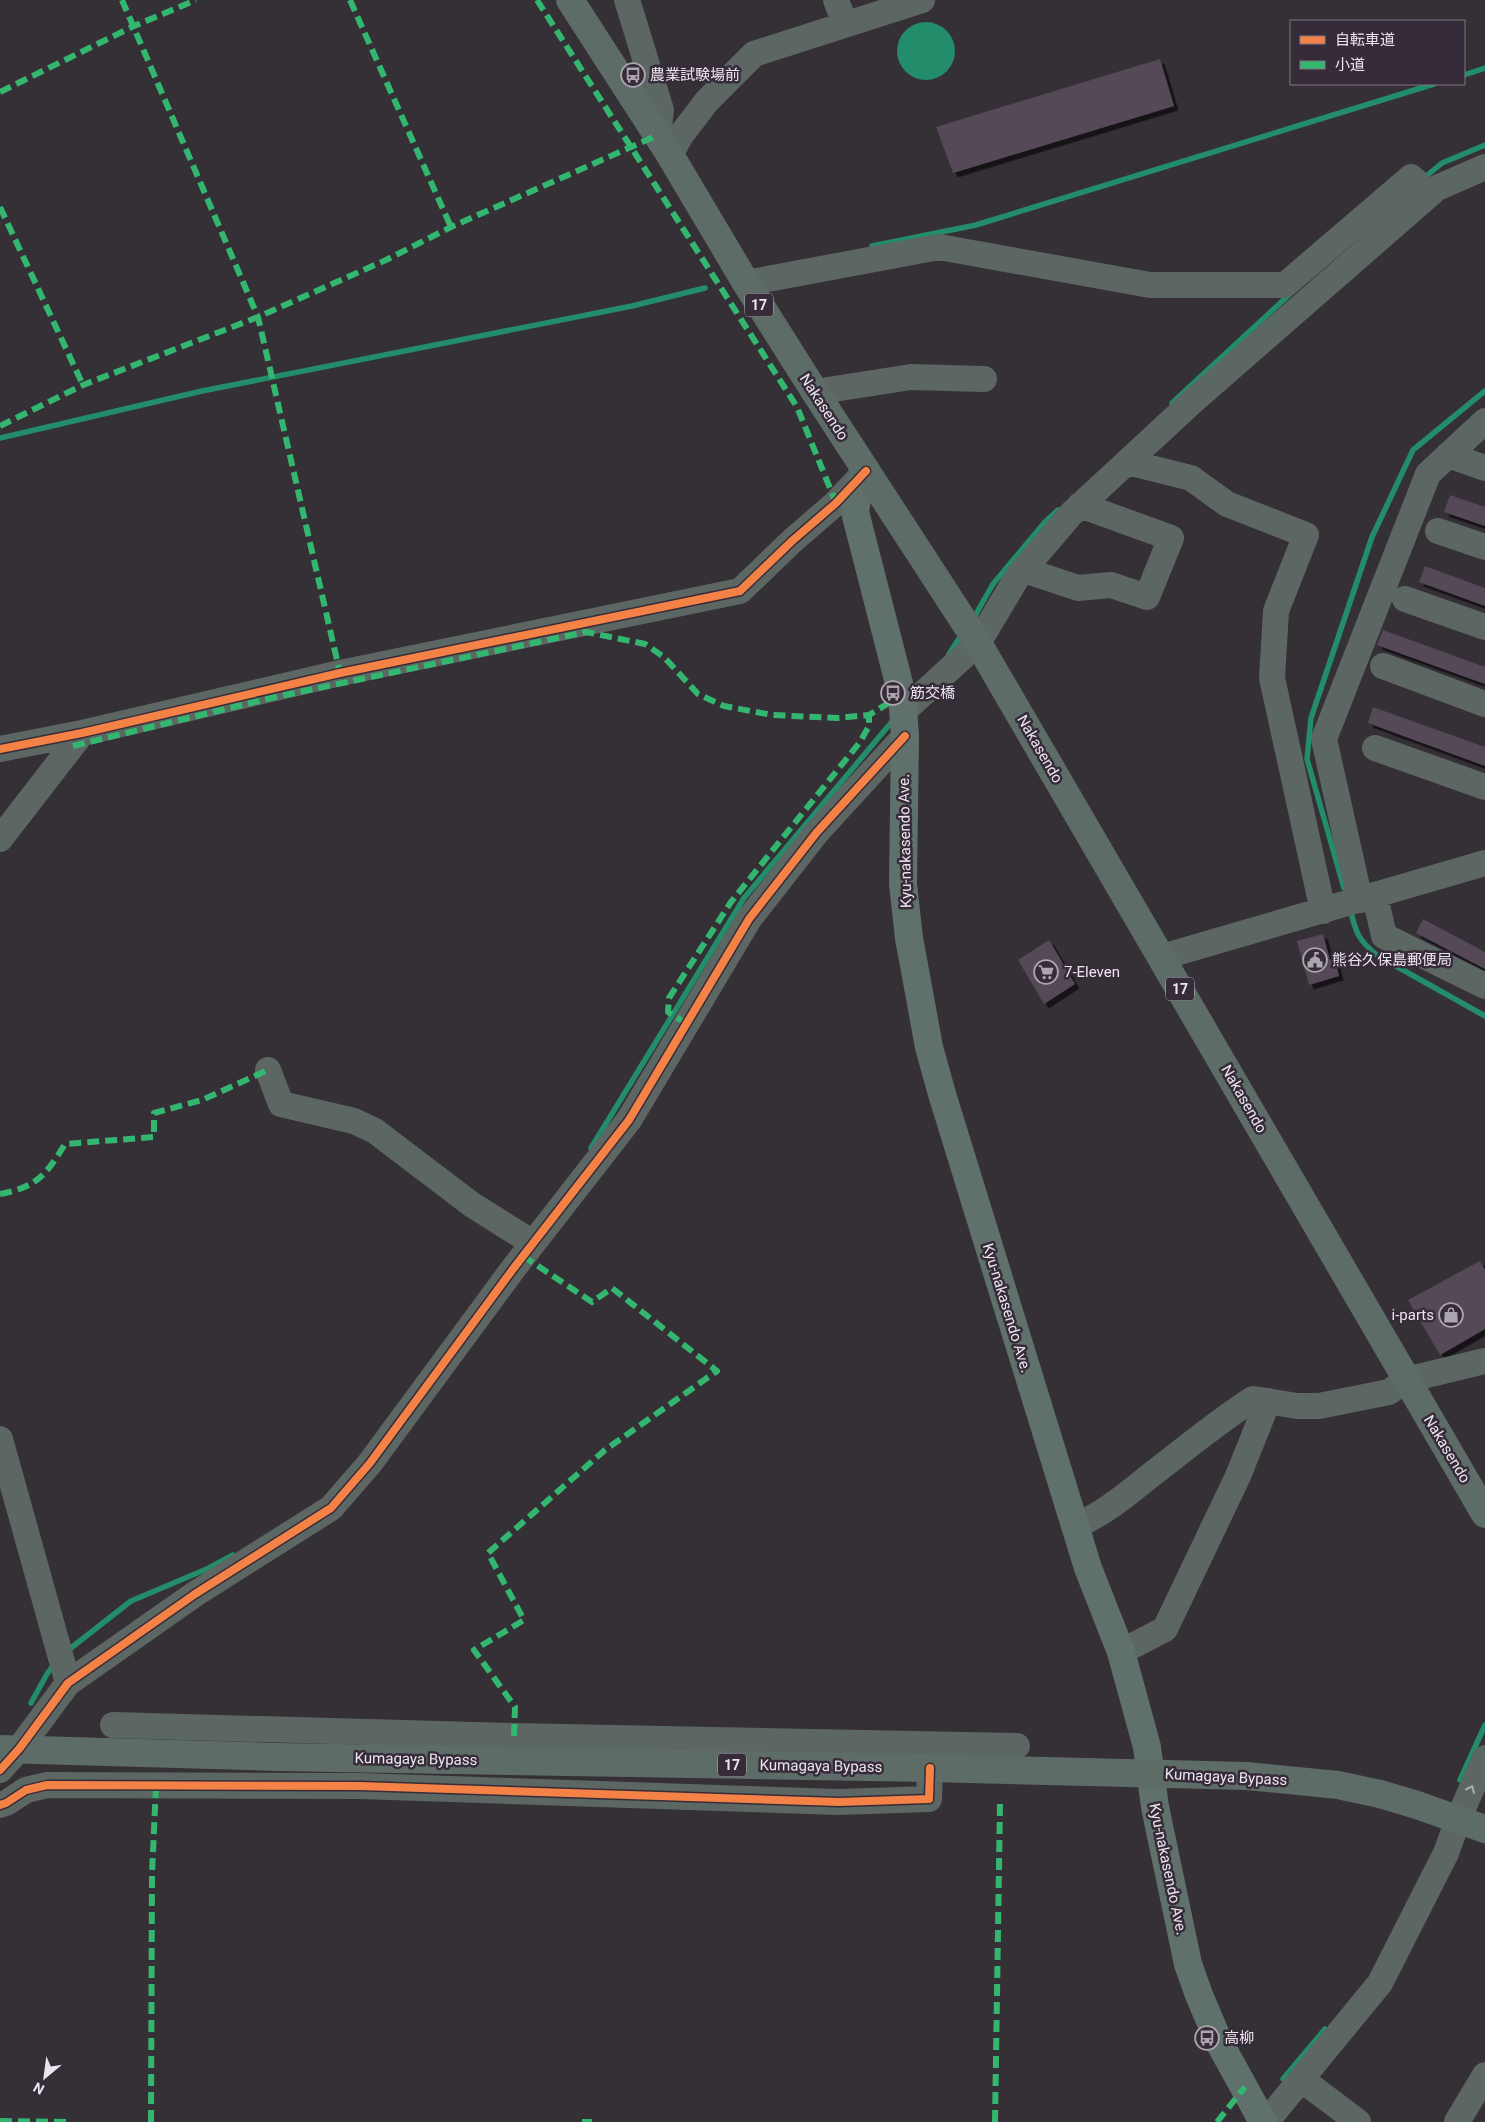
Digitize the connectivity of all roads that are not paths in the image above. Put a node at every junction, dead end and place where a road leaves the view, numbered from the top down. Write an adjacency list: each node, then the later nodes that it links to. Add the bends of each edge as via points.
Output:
1 (570, 0): 6 (highway, Nakasendo / 17)
2 (627, 0): 6 (street, via 660,110)
3 (836, 0): 5 (street)
4 (922, 0): 5 (street)
5 (845, 24): 6 (street, via 754,54 707,101 681,135)
6 (664, 145): 9 (highway, Nakasendo / 17)
7 (1485, 166): 8 (street)
8 (1430, 194): 9 (street, via 1412,177 1285,286 1150,285 939,247); 14 (street)
9 (746, 283): 11 (highway, Nakasendo / 17)
10 (984, 379): 11 (street, via 911,377)
11 (814, 392): 16 (highway, Nakasendo / 17)
12 (1485, 421): 13 (street)
13 (1448, 455): 15 (street); 33 (street, via 1428,474 1324,739)
14 (1127, 462): 17 (street); 33 (street, via 1191,478 1227,504 1306,535 1276,612 1272,678)
15 (1485, 468)
16 (866, 471): 23 (highway, Nakasendo / 17); 26 (main road, Kyu-nakasendo Ave., via 858,493 856,512 902,695); 27 (street, via 740,591 340,673)
17 (1080, 505): 20 (street); 20 (street, via 1171,538 1147,597 1111,585 1078,588)
18 (1438, 531): 19 (street)
19 (1485, 547)
20 (1024, 570): 23 (street)
21 (1405, 599): 22 (street)
22 (1485, 627)
23 (978, 643): 26 (street); 34 (highway, Nakasendo / 17)
24 (1383, 666): 25 (street)
25 (1485, 704)
26 (905, 723): 37 (street, via 749,920 629,1120); 43 (main road, Kyu-nakasendo Ave., via 903,884 908,938 929,1047)
27 (82, 733): 29 (street); 31 (street)
28 (1375, 748): 30 (street)
29 (0, 749)
30 (1485, 787)
31 (0, 839)
32 (1485, 863): 33 (street)
33 (1350, 903): 34 (street); 35 (street, via 1384,936)
34 (1162, 957): 39 (highway, Nakasendo / 17)
35 (1485, 986)
36 (268, 1070): 37 (street, via 281,1104 354,1121 375,1131 471,1204)
37 (533, 1243): 45 (street, via 370,1463 331,1508 195,1594)
38 (1485, 1361): 39 (street)
39 (1406, 1380): 40 (street, via 1389,1392 1319,1406); 42 (highway, Nakasendo / 17)
40 (1268, 1401): 43 (street, via 1253,1399 1225,1417 1123,1498 1094,1518); 44 (street, via 1238,1476 1165,1629)
41 (0, 1439): 45 (street)
42 (1485, 1514)
43 (1075, 1526): 44 (main road, Kyu-nakasendo Ave., via 1096,1592)
44 (1121, 1652): 55 (main road, Kyu-nakasendo Ave., via 1147,1747)
45 (68, 1683): 49 (street)
46 (113, 1725): 47 (street)
47 (277, 1730): 50 (street); 51 (street)
48 (1017, 1746): 50 (street)
49 (9, 1749): 51 (highway, Kumagaya Bypass / 17); 54 (street)
50 (828, 1754): 51 (highway, Kumagaya Bypass / 17); 53 (highway, Kumagaya Bypass / 17)
51 (278, 1757)
52 (1485, 1758): 57 (street, one-way to 52)
53 (930, 1768): 55 (highway, Kumagaya Bypass / 17); 56 (street, via 929,1799 839,1802 360,1786 47,1785 26,1790)
54 (0, 1770)
55 (1150, 1774): 57 (highway, Kumagaya Bypass / 17, via 1247,1776 1338,1785 1380,1794); 62 (main road, Kyu-nakasendo Ave., via 1188,1964 1198,1995 1219,2042)
56 (0, 1805)
57 (1458, 1820): 58 (highway, Kumagaya Bypass / 17); 59 (highway); 61 (street, via 1446,1853 1380,1983)
58 (1485, 1829)
59 (1485, 1837)
60 (1485, 2075): 64 (street)
61 (1301, 2079): 62 (street); 63 (street)
62 (1265, 2122)
63 (1358, 2122)
64 (1457, 2122)

